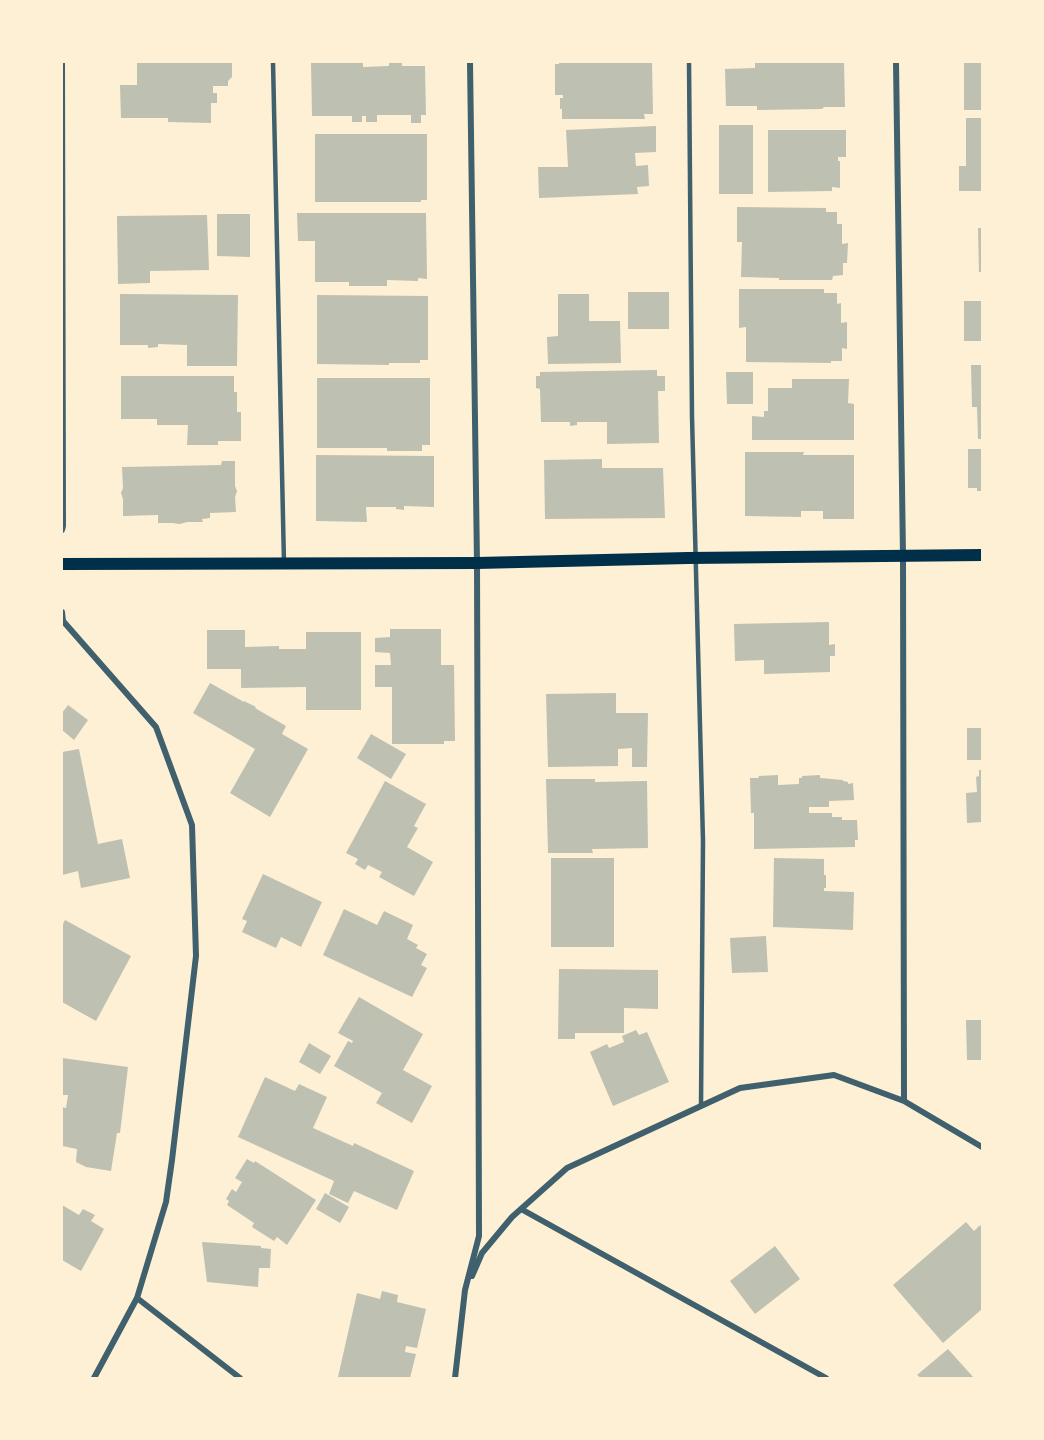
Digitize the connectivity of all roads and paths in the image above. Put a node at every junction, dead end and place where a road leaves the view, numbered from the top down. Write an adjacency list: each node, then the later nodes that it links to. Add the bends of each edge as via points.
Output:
1 (62, 62): 6 (street)
2 (273, 62): 10 (lane)
3 (470, 62): 11 (street)
4 (689, 62): 9 (lane)
5 (896, 62): 8 (street)
6 (62, 530)
7 (982, 555): 8 (main road)
8 (903, 556): 9 (main road); 14 (street)
9 (696, 558): 11 (main road); 15 (lane, via 703,841)
10 (284, 563): 11 (main road); 12 (main road)
11 (477, 563): 18 (street, via 479,1236)
12 (62, 564)
13 (62, 612): 19 (street, via 63,621 156,727 192,825 196,956 166,1202)
14 (904, 1101): 15 (street, via 834,1075 740,1088); 16 (street)
15 (701, 1106): 17 (street, via 567,1168)
16 (982, 1147)
17 (521, 1209): 18 (street, via 482,1253); 23 (street)
18 (465, 1290): 22 (street)
19 (137, 1298): 20 (street); 21 (street)
20 (94, 1378)
21 (240, 1378)
22 (455, 1378)
23 (826, 1378)

